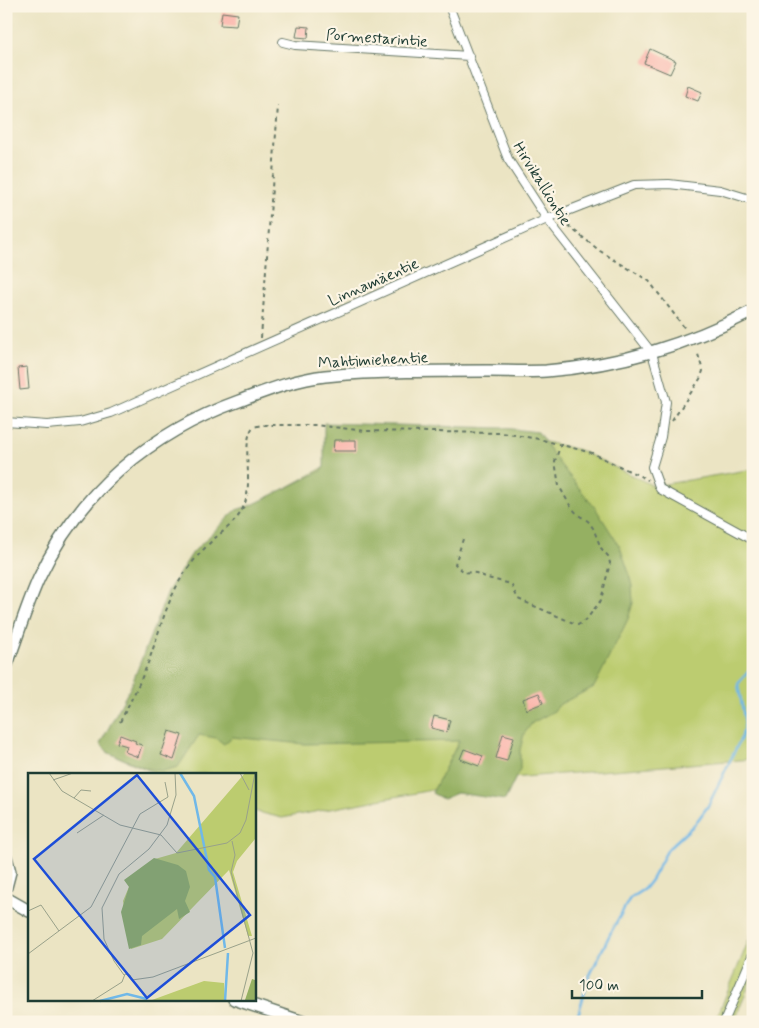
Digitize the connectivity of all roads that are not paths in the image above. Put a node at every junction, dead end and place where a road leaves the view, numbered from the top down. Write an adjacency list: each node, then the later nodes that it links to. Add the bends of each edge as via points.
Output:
1 (449, 6): 3 (street, Hirvikalliontie)
2 (283, 42): 3 (street, Pormestarintie)
3 (469, 56): 5 (street, Hirvikalliontie, via 508,159)
4 (753, 200): 5 (street, Linnamäentie, via 720,190 669,184 634,185)
5 (547, 219): 7 (street, Hirvikalliontie); 8 (street, Linnamäentie, via 111,413 80,422 47,425)
6 (753, 312): 7 (main road, Mahtimiehentie, via 715,331)
7 (652, 353): 9 (street, via 666,402 652,467 657,484 660,489); 10 (main road, Mahtimiehentie, via 546,371 323,376 281,386 196,418 125,464 96,491 73,520 39,578)
8 (6, 422)
9 (753, 540)
10 (6, 668)
11 (6, 857): 12 (main road, via 10,872)
12 (6, 887)
13 (6, 898): 14 (main road)
14 (28, 910)
15 (753, 954): 18 (street)
16 (237, 1000): 17 (main road)
17 (303, 1022)
18 (724, 1022)

